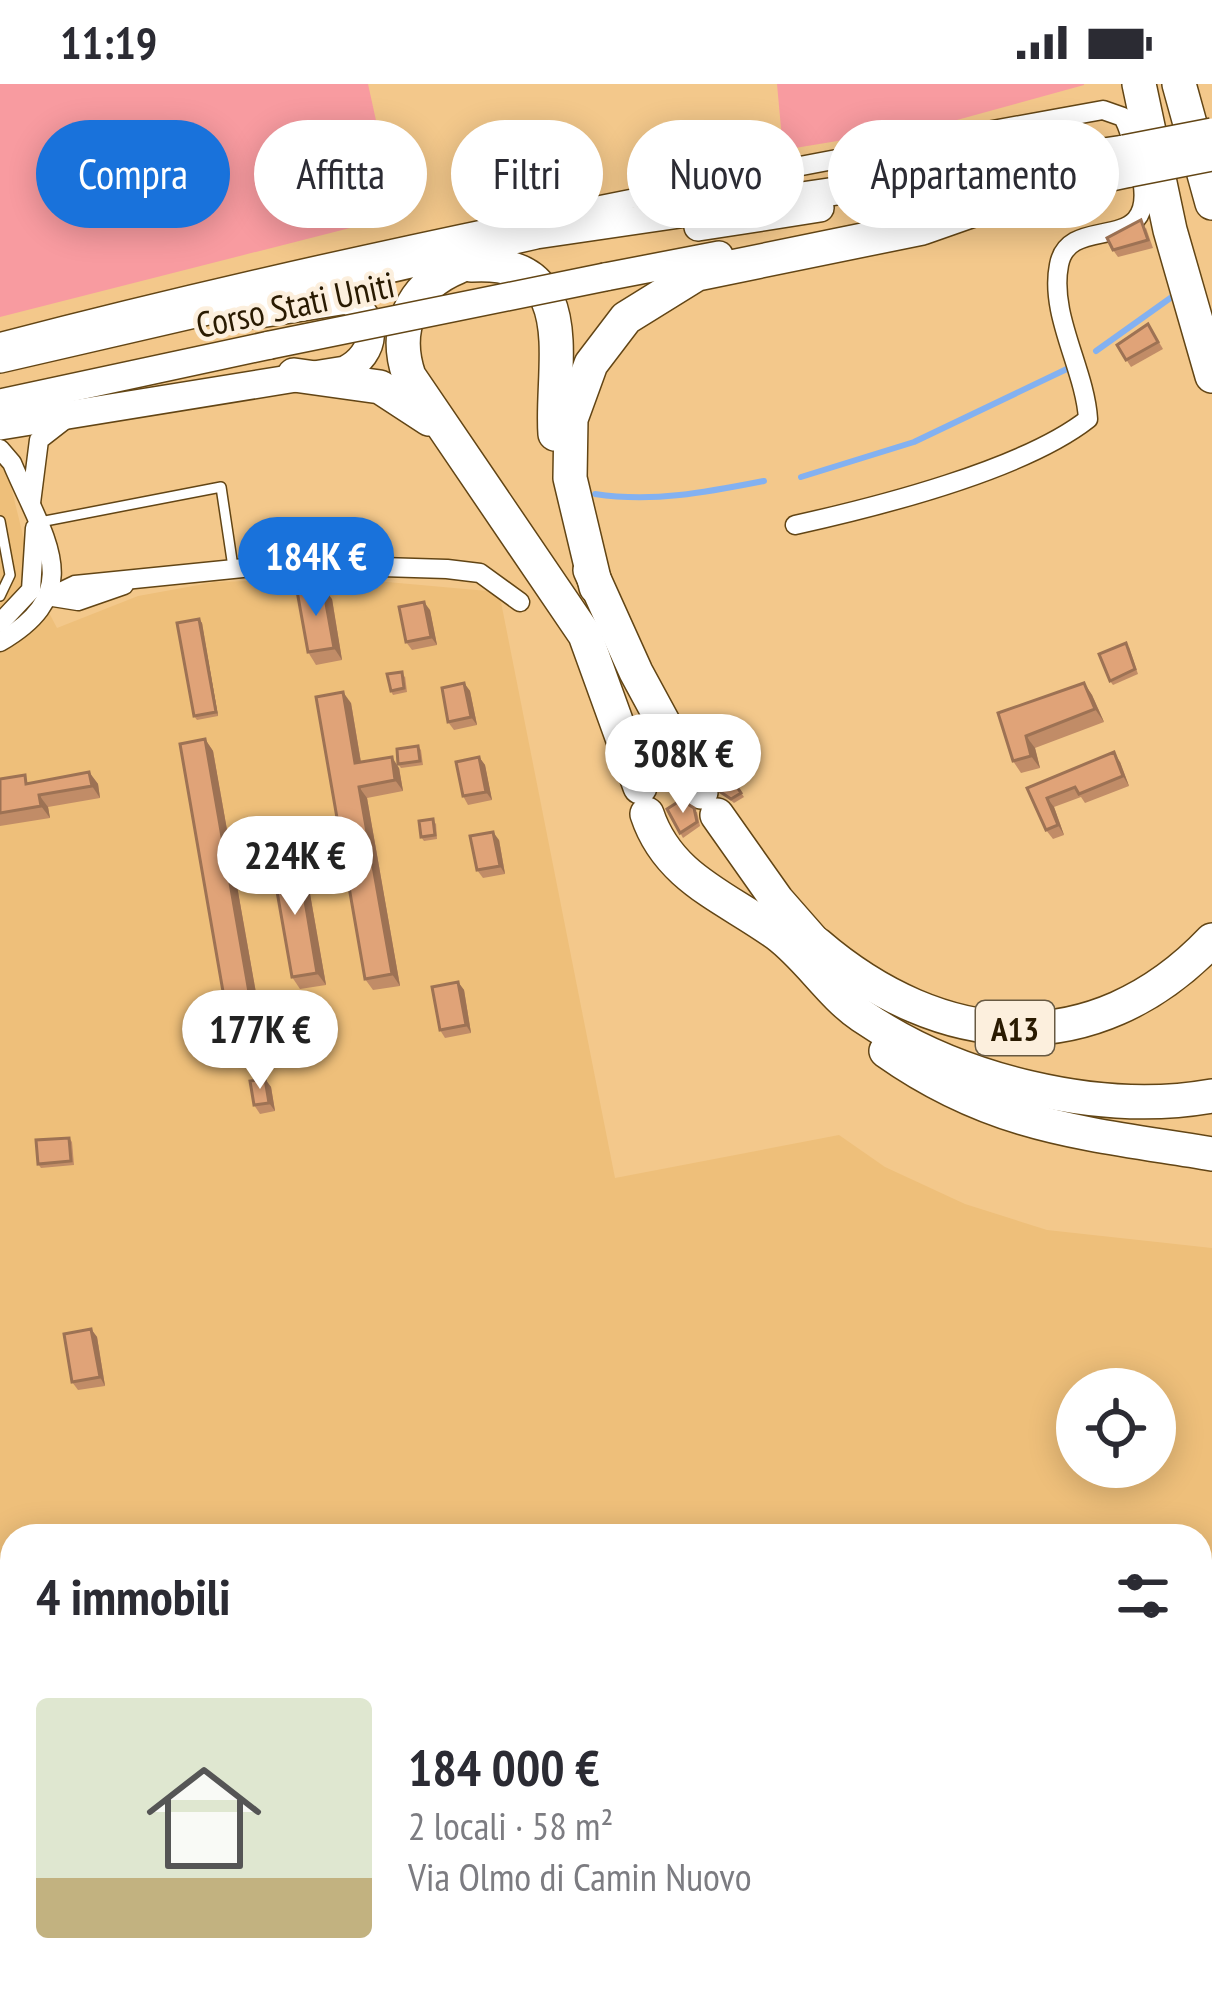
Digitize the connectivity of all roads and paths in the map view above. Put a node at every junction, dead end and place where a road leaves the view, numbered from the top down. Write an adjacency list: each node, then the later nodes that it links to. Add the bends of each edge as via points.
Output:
1 (1143, 84): 14 (highway); 20 (highway, via 1170,230)
2 (1179, 84): 9 (highway)
3 (1212, 132): 6 (main road, bridge)
4 (1212, 157): 6 (main road, bridge)
5 (1119, 161): 6 (main road)
6 (1126, 161): 7 (main road, Corso Stati Uniti)
7 (1119, 163)
8 (828, 190): 17 (main road, Corso Stati Uniti, via 536,235)
9 (1212, 203)
10 (828, 207): 13 (main road)
11 (859, 228): 21 (main road, Corso Stati Uniti, bridge)
12 (917, 228): 30 (highway, via 697,274 626,318 591,364 571,419 570,478)
13 (464, 266): 15 (main road); 25 (highway, via 413,302 402,349 416,388); 30 (highway, via 516,272 552,308 560,342 553,411 560,474)
14 (1212, 313)
15 (200, 327): 18 (main road); 19 (main road, via 328,299 363,311 371,339 363,358 345,370)
16 (0, 342): 28 (street, via 335,260 763,171 1103,110 1123,117 1146,193 1144,213 1068,248 1059,260 1058,289 1088,419 943,485)
17 (0, 359)
18 (0, 369)
19 (294, 375): 22 (main road); 25 (highway, via 356,380 406,400)
20 (1212, 376)
21 (0, 403)
22 (79, 412): 23 (main road); 26 (street, via 38,440)
23 (0, 425)
24 (0, 449): 26 (street)
25 (471, 464): 38 (highway, via 585,635 662,847 689,879)
26 (33, 515): 29 (lane, via 221,487); 31 (street); 33 (street, via 53,573)
27 (0, 521): 32 (lane, via 10,574)
28 (795, 525)
29 (232, 568): 33 (street, via 75,585); 34 (street, via 447,569 480,574)
30 (596, 587): 38 (highway, via 709,803)
31 (32, 590): 33 (street); 35 (street)
32 (0, 596)
33 (52, 596): 36 (street, via 41,614)
34 (520, 602)
35 (0, 623)
36 (0, 642)
37 (1212, 940): 38 (highway, A13, via 1174,975 1110,1010 1024,1028 913,1009)
38 (800, 942): 39 (highway, via 886,1029 932,1054 1034,1088 1139,1100); 40 (highway, via 865,1033 951,1091 1065,1132)
39 (1212, 1096)
40 (1212, 1154)

